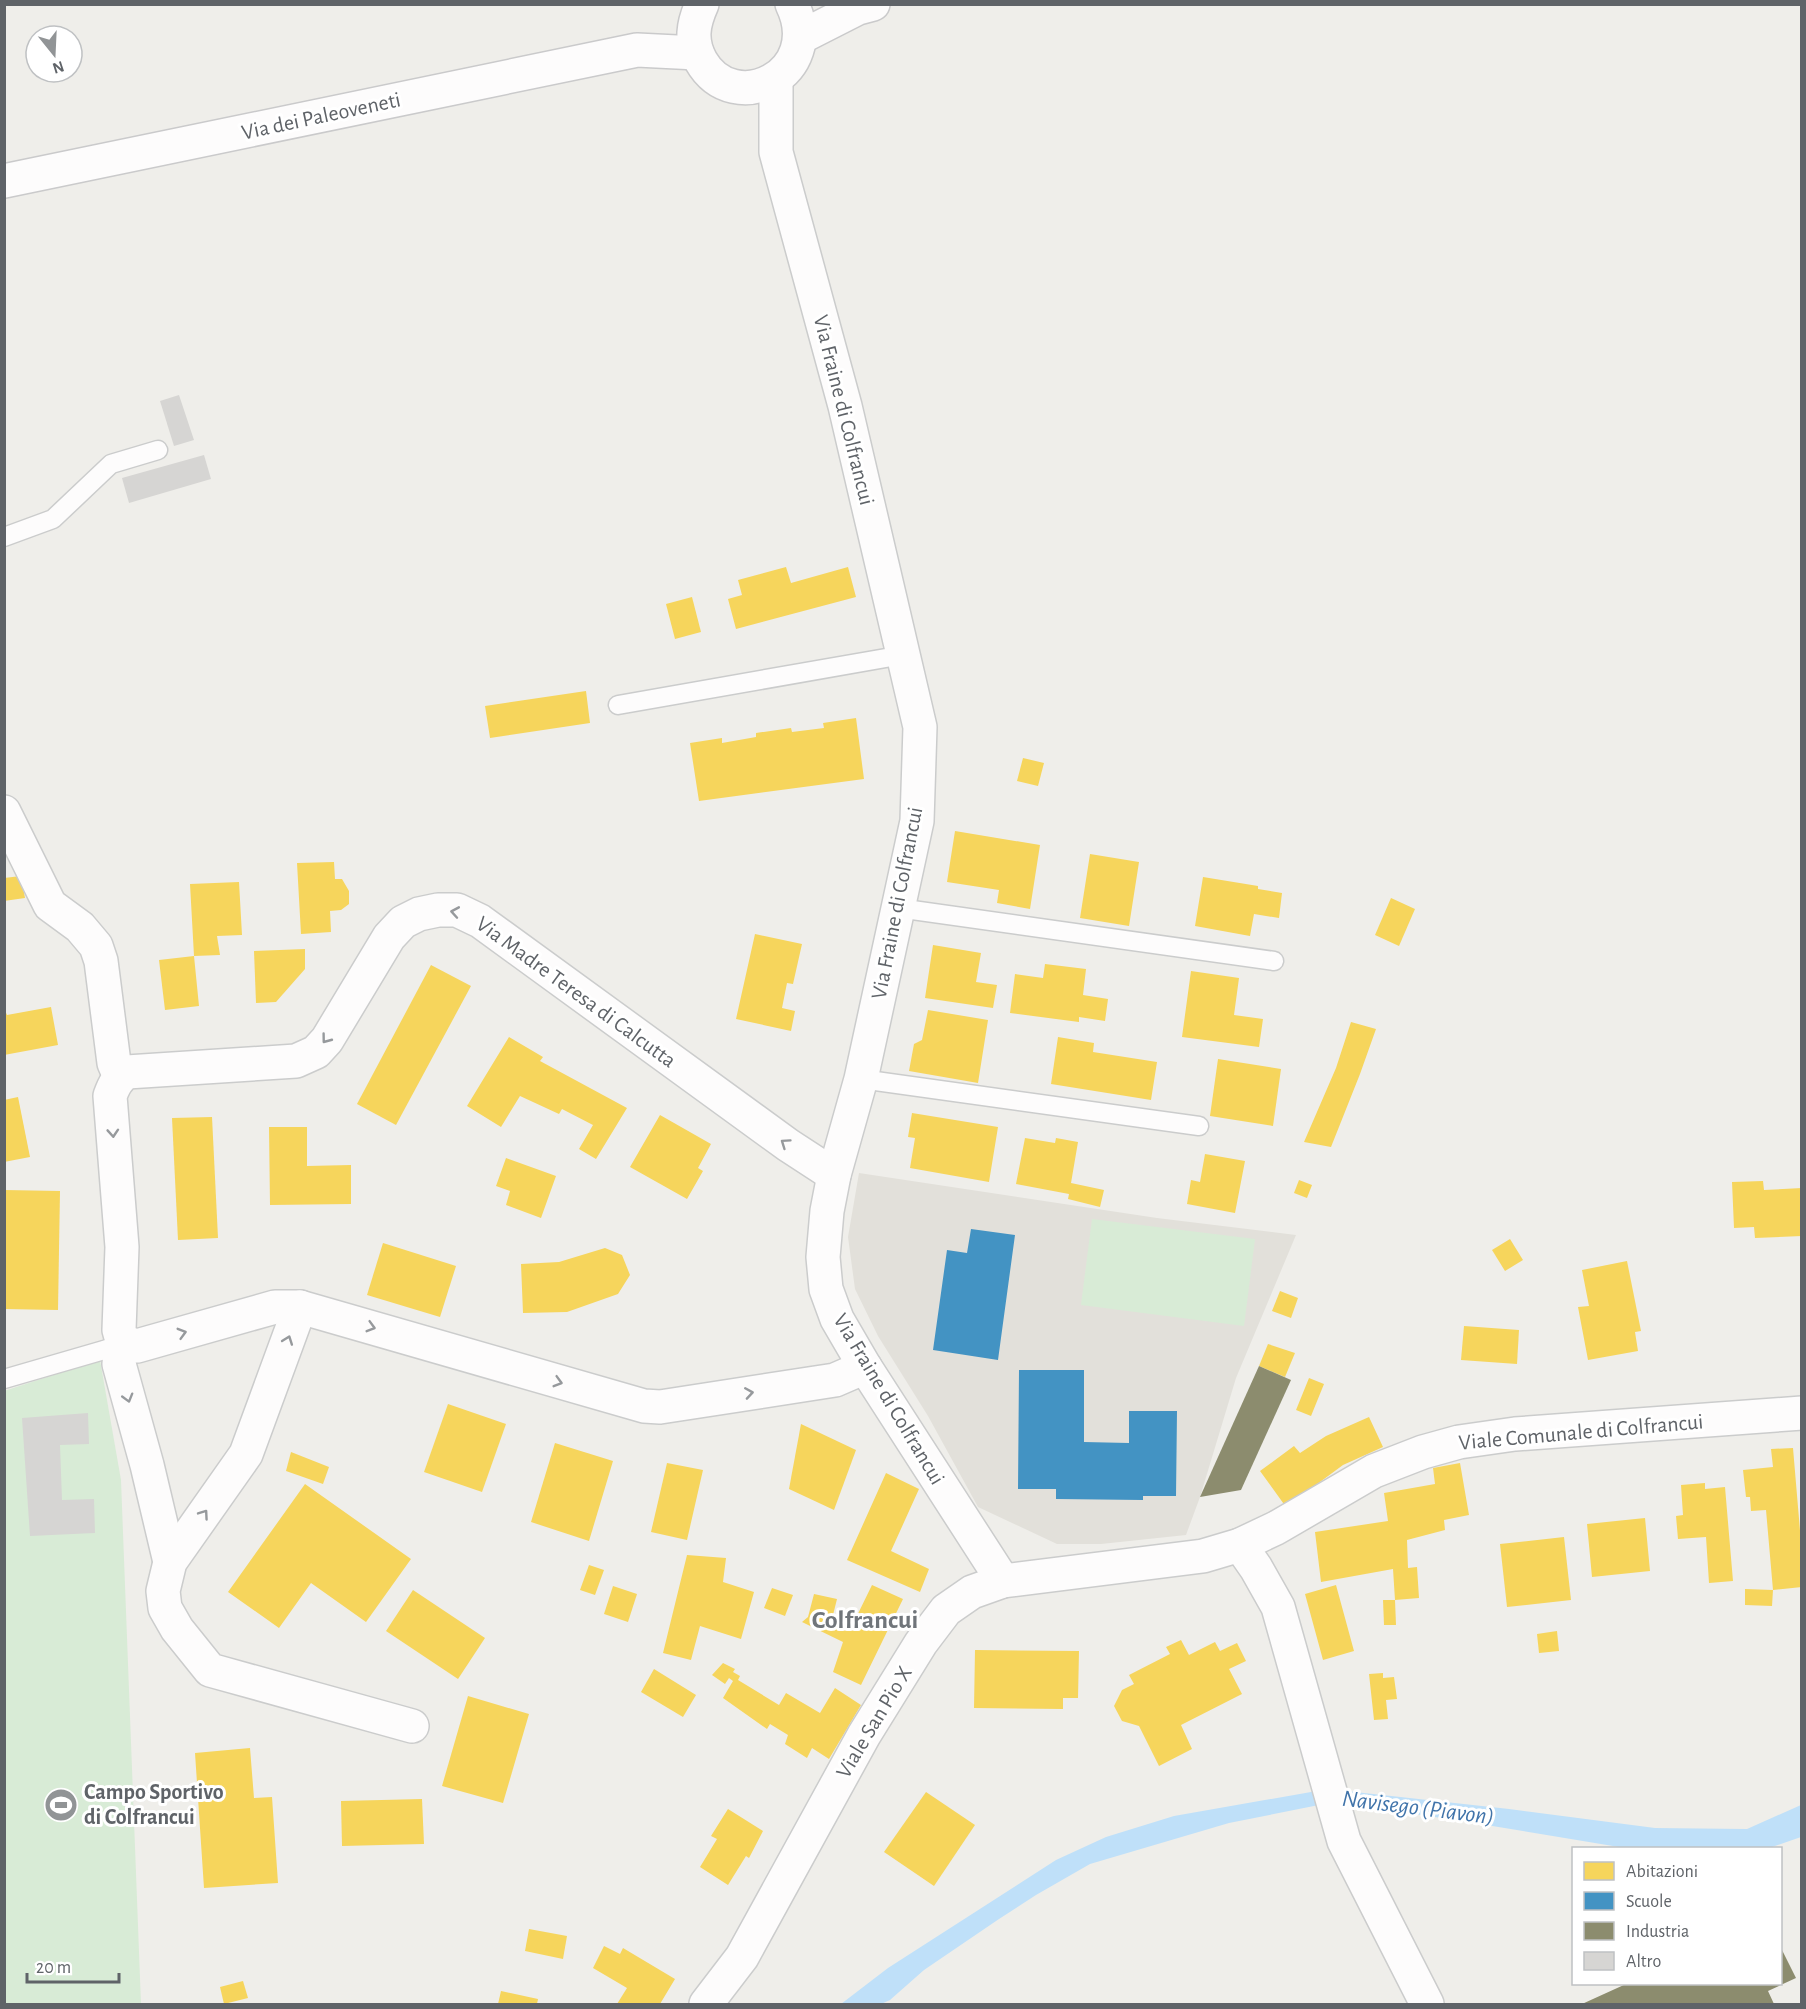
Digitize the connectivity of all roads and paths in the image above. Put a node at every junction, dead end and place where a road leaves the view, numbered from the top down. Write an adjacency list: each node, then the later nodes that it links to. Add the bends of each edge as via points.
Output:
1 (792, 5): 2 (street); 4 (street)
2 (866, 6): 4 (street)
3 (698, 12): 5 (street, Via dei Paleoveneti); 6 (street, Via dei Paleoveneti, via 693,37)
4 (801, 37): 7 (street, via 788,68)
5 (637, 50): 6 (street, Via dei Paleoveneti); 8 (street, Via dei Paleoveneti)
6 (697, 53): 7 (street, via 716,78 730,85)
7 (761, 83): 11 (street, Via Fraine di Colfrancui, via 845,406)
8 (4, 181)
9 (159, 450): 10 (lane, via 111,464 53,519)
10 (4, 537)
11 (903, 655): 12 (lane); 14 (street, Via Fraine di Colfrancui, via 920,727 917,821)
12 (618, 705)
13 (4, 812): 16 (street, via 50,905 80,927 96,946 114,1063)
14 (898, 908): 15 (lane); 17 (street, Via Fraine di Colfrancui)
15 (1274, 961)
16 (120, 1077): 19 (street, Via Madre Teresa di Calcutta, one-way to 16, via 480,921 457,910 419,914 403,922 389,936 316,1052 296,1061 127,1072); 21 (street, one-way to 21, via 110,1096 122,1247 119,1330)
17 (861, 1079): 18 (lane); 19 (street, Via Fraine di Colfrancui)
18 (1200, 1126)
19 (834, 1175): 22 (street, Via Fraine di Colfrancui, via 826,1211 826,1289 837,1319)
20 (300, 1307): 21 (street, one-way to 20, via 137,1346 275,1307); 22 (street, one-way to 22, via 644,1406 660,1407 835,1380); 26 (street, one-way to 20, via 246,1454)
21 (126, 1342): 23 (lane); 26 (street, one-way to 26, via 119,1364)
22 (865, 1367): 27 (street, Via Fraine di Colfrancui)
23 (4, 1379)
24 (1802, 1413): 25 (street, Viale Comunale di Colfrancui, via 1515,1434 1459,1442 1374,1471)
25 (1240, 1545): 27 (street, Viale San Pio X, via 1203,1556); 30 (street, via 1278,1607 1344,1841)
26 (170, 1562): 28 (street, via 163,1591 165,1608 210,1670)
27 (1003, 1581): 29 (street, Viale San Pio X, via 972,1592 946,1610 921,1643 864,1735 742,1957)
28 (412, 1726)
29 (706, 2004)
30 (1427, 2004)

